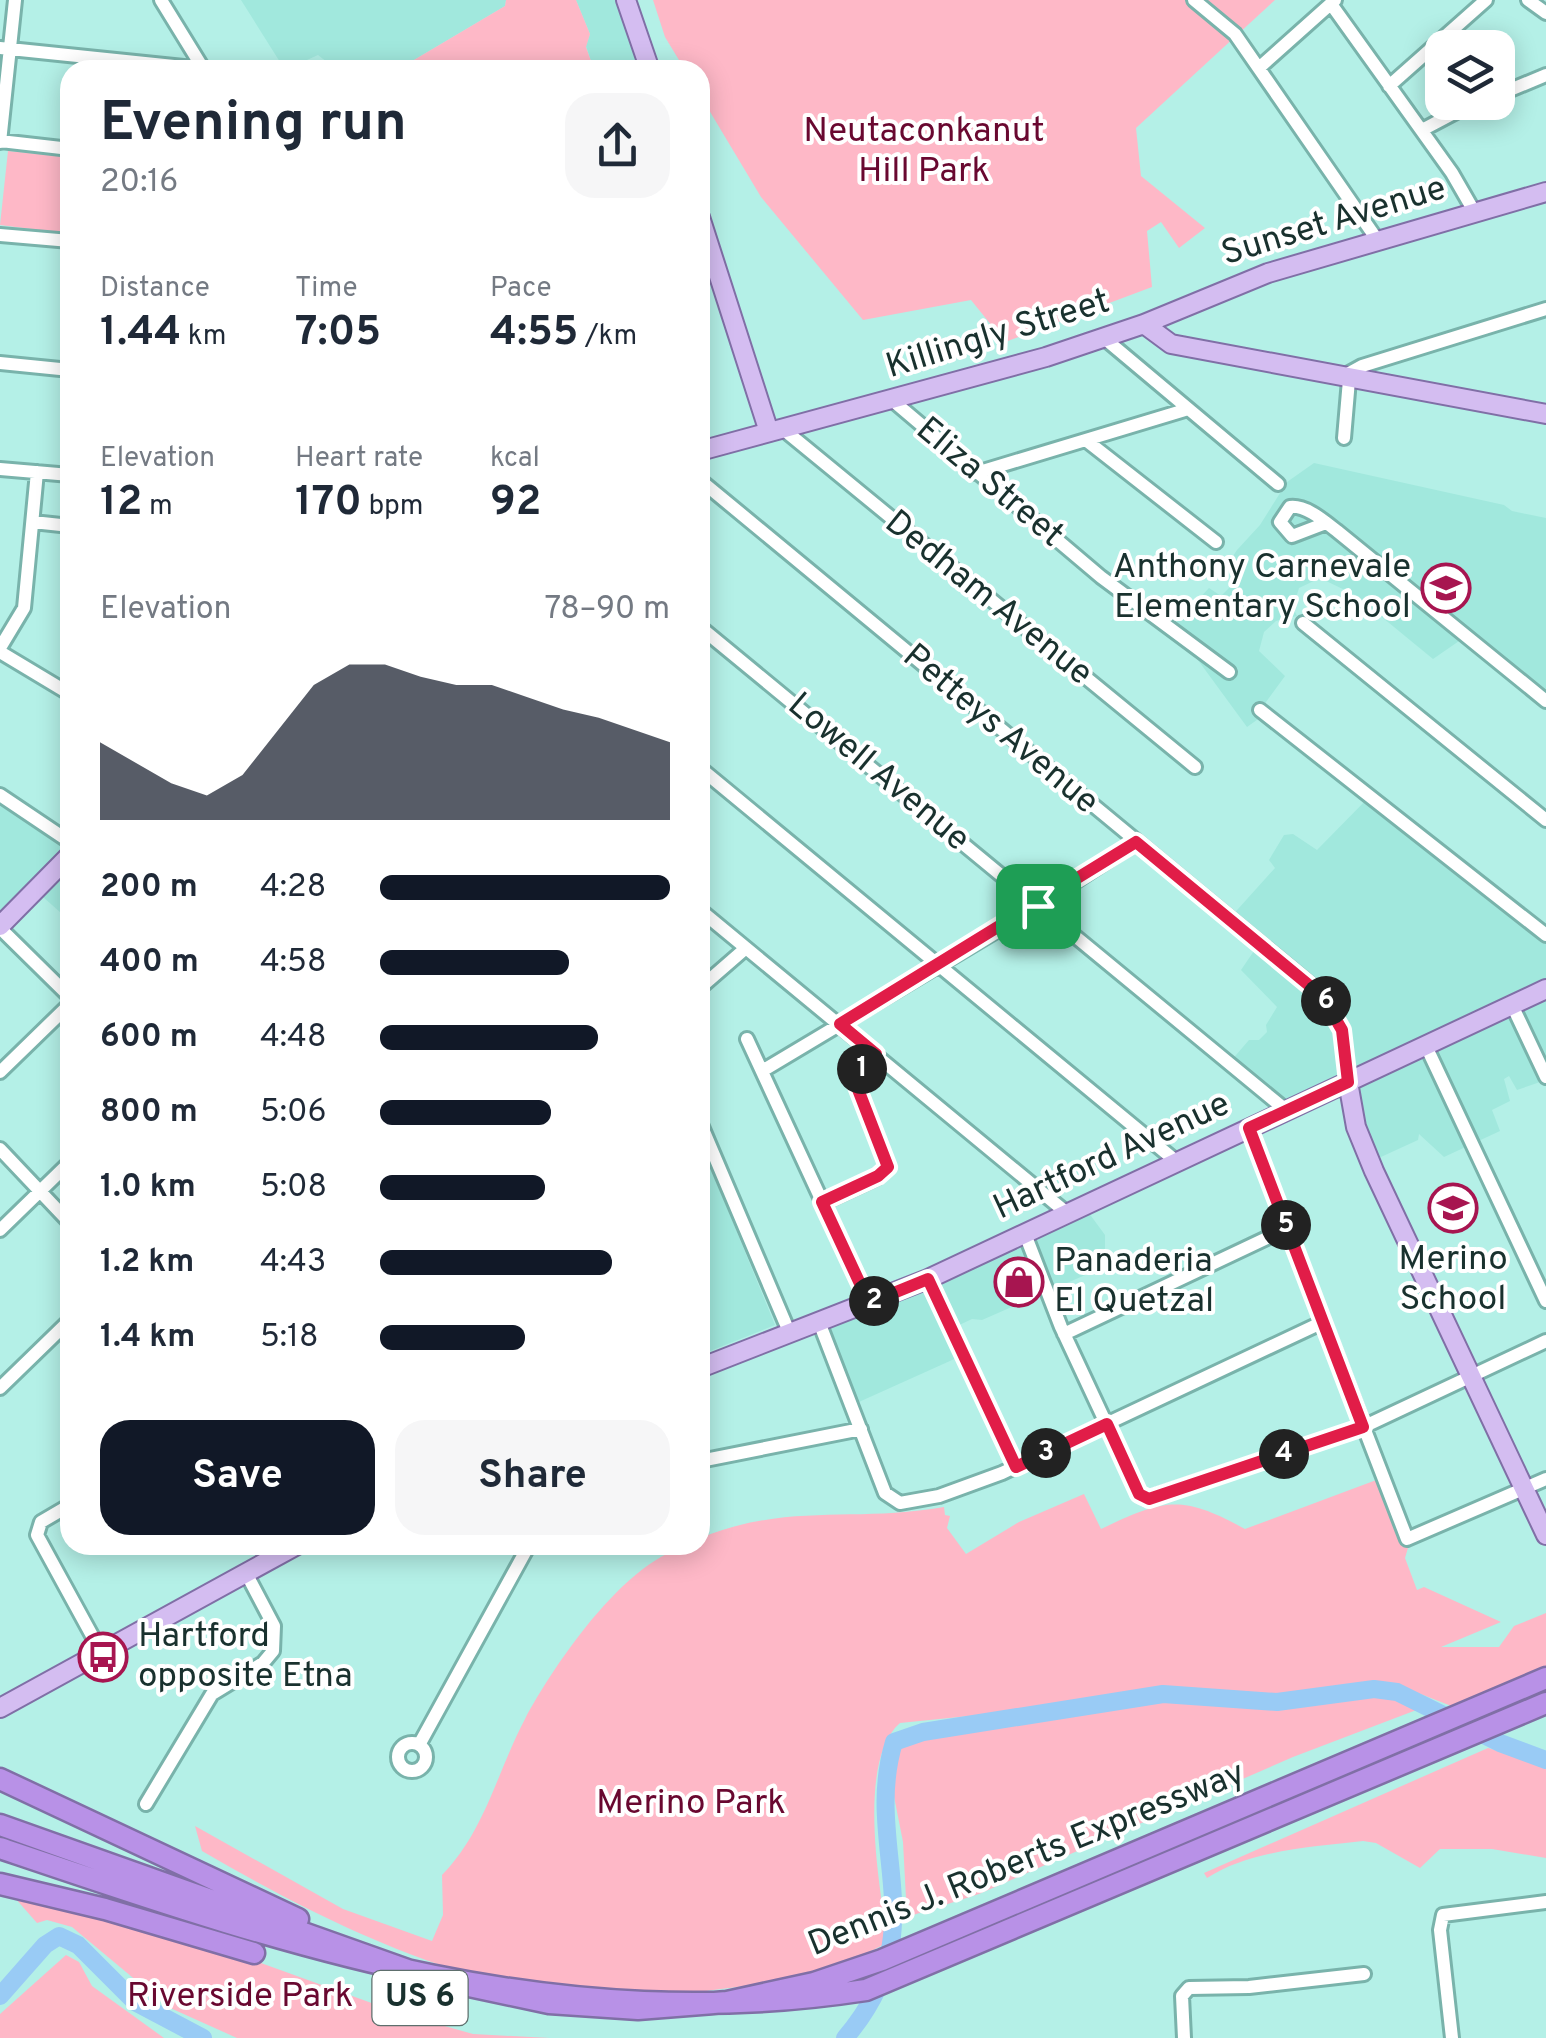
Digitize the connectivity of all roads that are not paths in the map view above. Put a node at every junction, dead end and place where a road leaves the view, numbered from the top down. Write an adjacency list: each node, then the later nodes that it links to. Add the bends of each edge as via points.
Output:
1 (15, 0): 9 (street)
2 (161, 0): 11 (street)
3 (626, 0): 12 (main road)
4 (1194, 0): 13 (street, via 1235,34)
5 (1486, 0): 15 (street)
6 (1528, 0): 8 (street)
7 (1333, 2): 13 (street); 15 (street)
8 (1546, 13)
9 (5, 48): 10 (street); 19 (street)
10 (114, 60)
11 (198, 60)
12 (647, 60)
13 (1260, 67): 25 (street)
14 (1546, 75): 16 (street)
15 (1389, 86): 18 (street)
16 (1515, 88)
17 (1441, 120): 18 (street)
18 (1422, 130): 22 (street)
19 (0, 141): 20 (street)
20 (60, 149)
21 (1546, 192): 22 (main road, Sunset Avenue)
22 (1475, 212): 25 (main road, Sunset Avenue)
23 (0, 235): 24 (street)
24 (60, 240)
25 (1378, 240): 28 (main road, Sunset Avenue, via 1226,288)
26 (710, 246): 36 (main road)
27 (1546, 310): 32 (street, via 1362,366)
28 (1144, 324): 29 (main road, Killingly Street); 32 (main road, Killingly Street, via 1171,344)
29 (1104, 338): 33 (main road, Killingly Street); 34 (street)
30 (0, 363): 31 (street)
31 (60, 369)
32 (1344, 379): 35 (main road, Killingly Street); 37 (street)
33 (892, 400): 36 (main road, Killingly Street); 42 (street, Eliza Street)
34 (1185, 410): 38 (street); 44 (street)
35 (1546, 414)
36 (776, 431): 39 (main road, Killingly Street); 57 (street, Dedham Avenue)
37 (1344, 438)
38 (1087, 441): 42 (street); 49 (street)
39 (710, 448)
40 (0, 469): 41 (street)
41 (37, 472): 43 (street); 46 (street)
42 (976, 473): 53 (street, Eliza Street, via 1101,578)
43 (60, 474)
44 (1278, 484)
45 (710, 488): 62 (street, Petteys Avenue)
46 (33, 522): 48 (street); 52 (street, via 24,608)
47 (1326, 524): 55 (street)
48 (60, 525)
49 (1216, 542)
50 (1303, 623): 60 (street)
51 (710, 635): 64 (street, Lowell Avenue)
52 (0, 650): 54 (street)
53 (1230, 672)
54 (60, 688)
55 (1546, 702)
56 (1260, 710): 67 (street)
57 (1196, 766)
58 (710, 776): 69 (street)
59 (0, 795): 61 (street)
60 (1546, 820)
61 (60, 835)
62 (1136, 842): 64 (street); 82 (street, Petteys Avenue, via 1322,996 1342,1030)
63 (60, 865): 66 (main road)
64 (1038, 906): 69 (street); 83 (street, Lowell Avenue)
65 (710, 918): 68 (street)
66 (0, 927): 72 (street)
67 (1546, 934)
68 (746, 948): 70 (street); 75 (street)
69 (936, 964): 75 (street); 87 (street)
70 (710, 979)
71 (1546, 989): 73 (main road, Hartford Avenue)
72 (60, 990)
73 (1512, 1005): 77 (main road, Hartford Avenue); 81 (street)
74 (60, 1011): 80 (street)
75 (840, 1024): 78 (street); 79 (street)
76 (746, 1039): 79 (street)
77 (1426, 1046): 82 (main road, Hartford Avenue); 97 (street)
78 (876, 1054): 90 (street, via 854,1079 888,1167); 92 (street)
79 (762, 1070): 90 (street)
80 (0, 1072)
81 (1546, 1077)
82 (1348, 1082): 83 (main road, Hartford Avenue); 106 (main road, via 1374,1171)
83 (1287, 1111): 84 (main road, Hartford Avenue)
84 (1249, 1128): 87 (main road, Hartford Avenue); 93 (street)
85 (710, 1146): 102 (street)
86 (0, 1150): 89 (street)
87 (1177, 1162): 92 (main road, Hartford Avenue)
88 (60, 1172): 89 (street)
89 (40, 1192): 91 (street); 94 (street)
90 (822, 1202): 98 (street)
91 (60, 1213)
92 (1068, 1214): 95 (main road, Hartford Avenue)
93 (1288, 1228): 100 (street); 103 (street)
94 (0, 1230)
95 (1025, 1234): 96 (main road, Hartford Avenue); 103 (street)
96 (928, 1279): 98 (main road, Hartford Avenue); 112 (street)
97 (1546, 1302)
98 (869, 1303): 99 (main road, Hartford Avenue)
99 (820, 1322): 102 (main road, Hartford Avenue); 110 (street)
100 (1324, 1322): 108 (street); 109 (street)
101 (60, 1330): 107 (street)
102 (790, 1334): 105 (main road, Hartford Avenue)
103 (1064, 1334): 108 (street)
104 (1546, 1341): 106 (street)
105 (710, 1364)
106 (1471, 1376): 109 (street); 114 (main road)
107 (0, 1388)
108 (1107, 1424): 109 (street, via 1144,1498); 112 (street)
109 (1363, 1427): 114 (street, via 1406,1536 1419,1538)
110 (861, 1429): 111 (street); 112 (street, via 885,1492 896,1502 939,1496)
111 (710, 1459)
112 (1016, 1467)
113 (1546, 1480): 114 (street)
114 (1525, 1490): 116 (main road)
115 (60, 1512): 120 (street, via 39,1525 39,1538)
116 (1546, 1535)
117 (278, 1555): 119 (main road)
118 (524, 1555): 124 (street)
119 (246, 1573): 120 (main road); 126 (street, via 274,1626 273,1651 212,1694)
120 (101, 1652): 122 (main road)
121 (1546, 1678): 134 (highway, Dennis J. Roberts Expressway / US 6, via 867,1966 745,1999 638,2009 531,2001)
122 (2, 1701)
123 (1546, 1703): 136 (highway, Dennis J. Roberts Expressway, via 900,1977)
124 (419, 1745)
125 (0, 1779): 134 (highway)
126 (146, 1804)
127 (0, 1825): 134 (highway, Dennis J. Roberts Expressway / US 6)
128 (0, 1848): 135 (highway, US 6)
129 (0, 1884): 132 (highway)
130 (1545, 1902): 131 (street); 138 (street, via 1443,1915)
131 (1546, 1918)
132 (281, 1962)
133 (1364, 1974): 137 (street, via 1189,1988 1182,1996)
134 (427, 1976)
135 (395, 1990)
136 (722, 2025)
137 (1184, 2038)
138 (1452, 2038)

